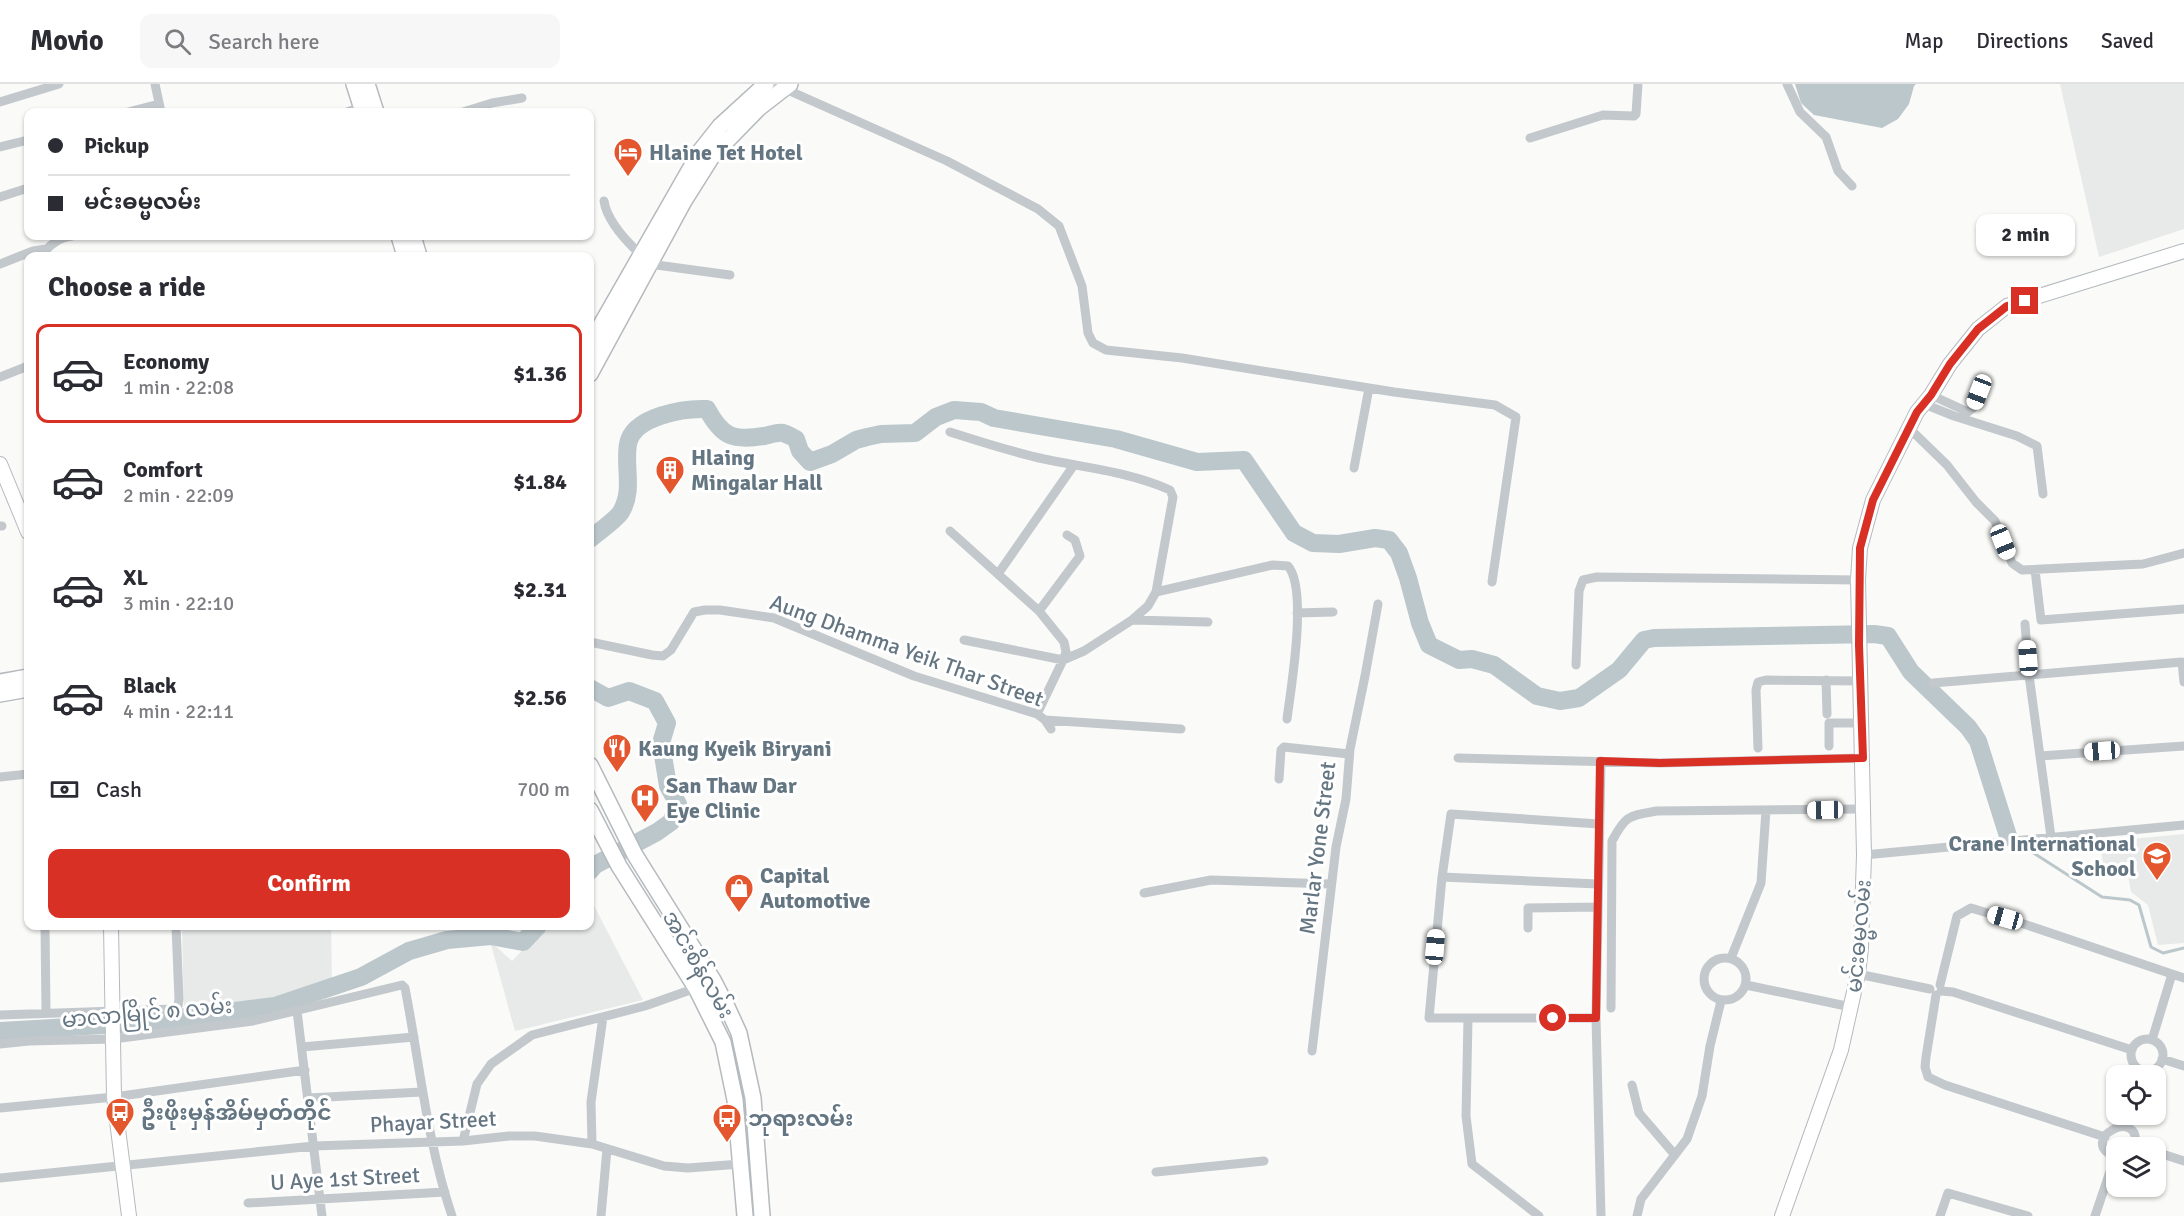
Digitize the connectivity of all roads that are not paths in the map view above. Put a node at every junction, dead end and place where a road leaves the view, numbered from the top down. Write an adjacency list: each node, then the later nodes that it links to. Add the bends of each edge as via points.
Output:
1 (59, 84): 10 (street)
2 (155, 84): 11 (street)
3 (354, 84): 12 (main road)
4 (367, 84): 13 (main road)
5 (766, 84): 26 (main road, via 720,126 701,150)
6 (1638, 84): 15 (street, via 1635,115 1603,115)
7 (1786, 84): 18 (street, via 1800,112 1826,137 1838,171)
8 (782, 85): 26 (main road, via 713,156); 33 (street, via 947,161 1038,209 1059,226 1082,286 1088,333 1093,343 1106,350)
9 (522, 98): 14 (street)
10 (0, 102)
11 (160, 108)
12 (363, 108)
13 (364, 108)
14 (476, 108)
15 (1530, 138)
16 (24, 141): 17 (street)
17 (0, 147)
18 (1852, 186)
19 (24, 189): 20 (street)
20 (0, 196)
21 (604, 201): 26 (street, via 607,214 626,242)
22 (61, 240): 24 (street)
23 (2184, 251): 35 (main road, via 2007,306 1978,329)
24 (46, 252)
25 (24, 255): 27 (street)
26 (644, 259): 28 (street); 29 (main road); 30 (main road)
27 (0, 264)
28 (730, 275)
29 (594, 338)
30 (594, 365)
31 (24, 367): 32 (street)
32 (0, 376)
33 (1369, 388): 40 (street); 49 (street, via 1496,405 1516,417)
34 (1979, 392): 35 (street, via 1968,412)
35 (1927, 399): 36 (main road); 41 (street, via 1954,416 2037,446)
36 (1910, 429): 46 (street, via 1995,521 2012,563 2022,570); 48 (main road, via 1873,500 1860,548)
37 (950, 432): 39 (street)
38 (0, 464): 42 (main road)
39 (1074, 465): 47 (street); 50 (street, via 1105,469 1170,490 1173,497)
40 (1354, 468)
41 (2043, 494)
42 (24, 522)
43 (950, 531): 47 (street)
44 (1067, 535): 53 (street, via 1075,540 1080,556)
45 (2184, 553): 46 (street, via 2143,564)
46 (2035, 570): 52 (street, via 2041,620)
47 (998, 574): 53 (street)
48 (1858, 580): 62 (street, via 1597,577 1583,580 1579,591); 66 (main road, မင်းဓမ္မလမ်း)
49 (1492, 582)
50 (1156, 592): 55 (street, via 1281,564 1288,566 1296,579); 56 (street, via 1148,606)
51 (1378, 604): 81 (street, Marlar Yone Street)
52 (2184, 609)
53 (1039, 611): 61 (street, via 1064,642)
54 (1333, 612): 55 (street)
55 (1297, 613): 74 (street)
56 (1132, 620): 57 (street); 61 (street)
57 (1208, 622)
58 (2025, 624): 63 (street)
59 (964, 640): 61 (street)
60 (594, 643): 73 (street, Aung Dhamma Yeik Thar Street, via 660,656 671,650 694,612 720,610 774,618 914,676)
61 (1063, 660): 73 (street)
62 (1576, 665)
63 (2029, 675): 68 (street, via 2182,662); 69 (street); 82 (street)
64 (24, 678): 67 (main road)
65 (1826, 680): 66 (street); 72 (street); 80 (street, via 1758,682)
66 (1860, 681): 75 (main road, မင်းဓမ္မလမ်း)
67 (0, 682)
68 (2184, 682)
69 (1933, 683)
70 (24, 690): 71 (main road)
71 (0, 694)
72 (1827, 714)
73 (1041, 717): 76 (street, Aung Dhamma Yeik Thar Street); 77 (street)
74 (1287, 719)
75 (1862, 723): 78 (street, via 1829,723); 84 (main road, မင်းဓမ္မလမ်း)
76 (1052, 729)
77 (1181, 729)
78 (1829, 746)
79 (2184, 746): 82 (street)
80 (1758, 748)
81 (1349, 754): 89 (street, via 1284,747); 98 (street, Marlar Yone Street, via 1346,799)
82 (2040, 756): 95 (street)
83 (1458, 758): 85 (street)
84 (1863, 758): 85 (street); 90 (main road, မင်းဓမ္မလမ်း)
85 (1600, 761): 93 (street)
86 (594, 773): 106 (main road, အင်းစိန်လမ်း, via 635,855)
87 (24, 774): 88 (street)
88 (0, 777)
89 (1279, 778)
90 (1864, 809): 91 (street); 96 (main road, မင်းဓမ္မလမ်း)
91 (1766, 810): 107 (street, via 1761,883); 117 (street, via 1657,811 1631,816 1621,825 1612,841)
92 (594, 818): 108 (main road, အင်းစိန်လမ်း)
93 (1599, 824): 97 (street, via 1451,814); 99 (street)
94 (2184, 825): 95 (street)
95 (2050, 837): 96 (street)
96 (1864, 855): 109 (main road, မင်းဓမ္မလမ်း)
97 (1442, 877): 99 (street); 124 (street, via 1429,1018)
98 (1331, 884): 100 (street, via 1211,880); 131 (street, Marlar Yone Street)
99 (1598, 884): 101 (street)
100 (1144, 893)
101 (1598, 907): 102 (street, via 1528,908); 123 (street)
102 (1528, 928)
103 (45, 930): 119 (street)
104 (111, 930): 120 (main road)
105 (176, 930): 120 (street, via 178,1006)
106 (695, 953): 108 (main road); 168 (main road, အင်းစိန်လမ်း, via 739,1033 753,1098)
107 (1731, 958): 112 (street, via 1742,965); 115 (street, via 1713,960 1706,969 1704,981 1709,993)
108 (679, 962): 113 (main road, အင်းစိန်လမ်း)
109 (1858, 974): 114 (street); 116 (main road, မင်းဓမ္မလမ်း)
110 (2172, 974): 111 (street); 114 (street, via 1971,908 1957,916); 127 (street)
111 (2184, 978)
112 (1746, 984): 115 (street, via 1741,994); 116 (street)
113 (696, 988): 122 (street); 156 (main road, အင်းစိန်လမ်း, via 723,1042 735,1100)
114 (1937, 990): 130 (street); 143 (street, via 1926,1057 1928,1077)
115 (1721, 1001): 151 (street, via 1702,1096 1687,1139)
116 (1851, 1007): 172 (main road, မင်းဓမ္မလမ်း, via 1841,1050)
117 (1611, 1008)
118 (297, 1011): 125 (street, မာလာမြိုင် ၈ လမ်း, via 253,1021); 126 (street, မာလာမြိုင် ၈ လမ်း, via 402,985); 129 (street)
119 (46, 1012): 120 (street); 121 (street)
120 (112, 1012): 125 (main road)
121 (0, 1015)
122 (603, 1017): 145 (street, via 532,1035 491,1064 477,1084); 147 (street, via 591,1102)
123 (1596, 1018): 124 (street); 170 (street)
124 (1468, 1019): 169 (street, via 1466,1116 1472,1164)
125 (113, 1037): 128 (street, မာလာမြိုင် ၈ လမ်း); 139 (main road)
126 (414, 1037): 129 (street); 138 (street)
127 (2152, 1040): 130 (street, via 2138,1042); 132 (street, via 2160,1046)
128 (0, 1044)
129 (302, 1047): 136 (street)
130 (2132, 1050): 133 (street)
131 (1312, 1052)
132 (2162, 1059): 134 (street); 135 (street)
133 (2135, 1065)
134 (2158, 1065)
135 (2184, 1066)
136 (305, 1070): 139 (street); 140 (street)
137 (1632, 1085): 151 (street, via 1639,1113)
138 (422, 1092): 140 (street); 146 (street)
139 (114, 1097): 141 (street); 155 (main road)
140 (308, 1098): 148 (street)
141 (0, 1108)
142 (2125, 1127): 143 (street, via 2111,1129); 144 (street)
143 (2105, 1137): 150 (street)
144 (2134, 1137)
145 (463, 1141): 146 (street, Phayar Street); 147 (street, Phayar Street, via 535,1136)
146 (431, 1143): 148 (street, Phayar Street); 160 (street)
147 (591, 1144): 149 (street, Phayar Street)
148 (314, 1146): 155 (street, Phayar Street); 161 (street)
149 (607, 1149): 156 (street, Phayar Street, via 664,1166); 166 (street)
150 (2106, 1149)
151 (1675, 1155): 171 (street, via 1641,1199)
152 (2166, 1155): 154 (street)
153 (1264, 1161): 157 (street)
154 (2184, 1161)
155 (123, 1164): 158 (street, Phayar Street); 163 (main road)
156 (741, 1164): 167 (main road, အင်းစိန်လမ်း)
157 (1156, 1172)
158 (0, 1178)
159 (2106, 1185): 175 (street)
160 (445, 1192): 161 (street, U Aye 1st Street); 165 (street)
161 (320, 1199): 162 (street, U Aye 1st Street); 164 (street)
162 (248, 1203)
163 (129, 1216)
164 (322, 1216)
165 (452, 1216)
166 (601, 1216)
167 (745, 1216)
168 (762, 1216)
169 (1539, 1216)
170 (1601, 1216)
171 (1637, 1216)
172 (1782, 1216)
173 (1940, 1216): 174 (street, via 1948,1193)
174 (2028, 1216)
175 (2095, 1216)

